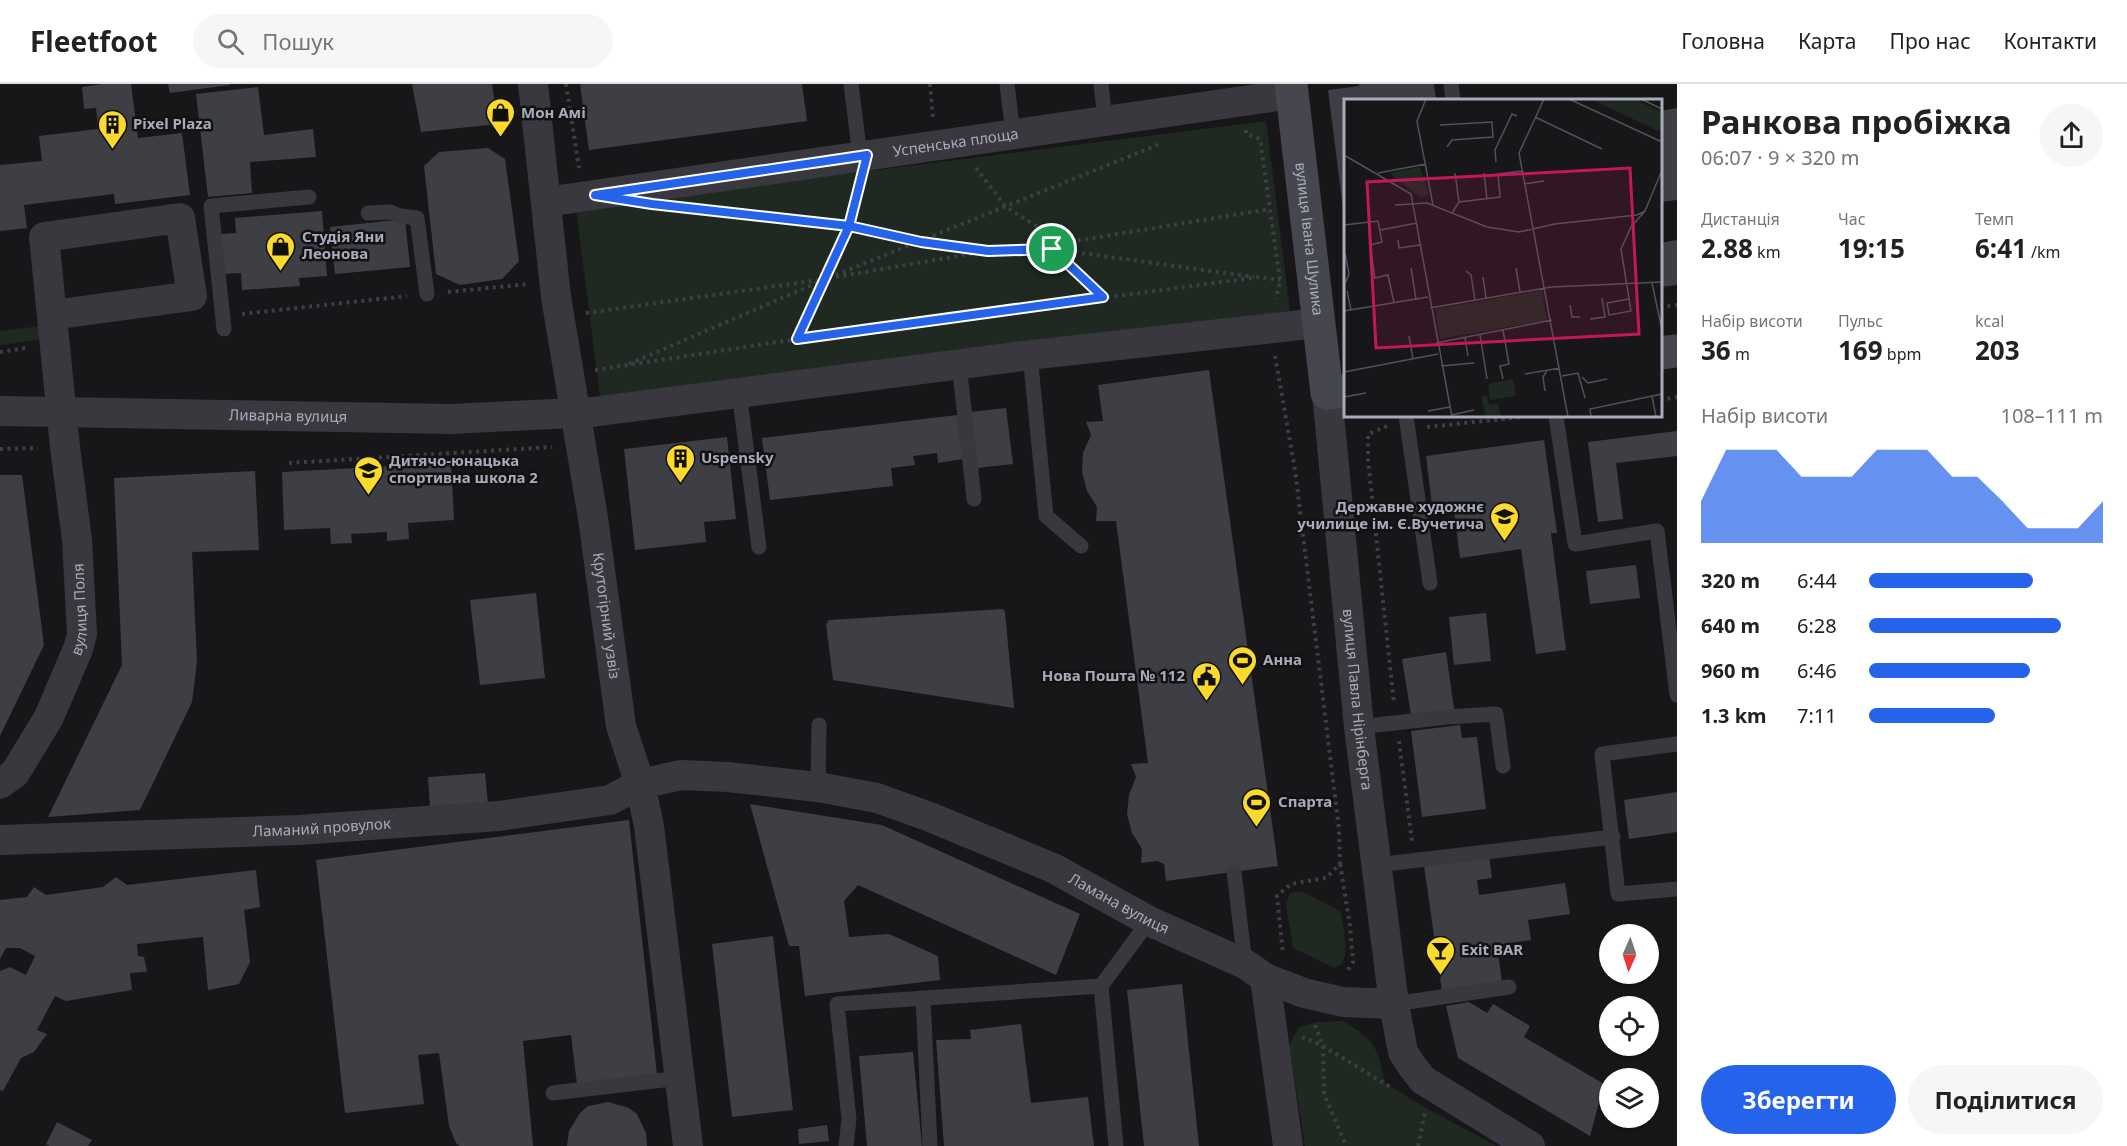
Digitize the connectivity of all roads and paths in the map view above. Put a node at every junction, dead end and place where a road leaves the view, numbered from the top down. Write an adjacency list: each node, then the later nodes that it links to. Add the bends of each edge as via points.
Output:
1 (533, 84): 19 (street, Крутогірний узвіз)
2 (566, 84): 17 (path)
3 (851, 84): 16 (lane)
4 (930, 84): 12 (path)
5 (1007, 84): 13 (lane)
6 (1101, 84): 11 (lane)
7 (1451, 84): 9 (lane)
8 (1292, 89): 10 (street, Успенська площа); 40 (street, вулиця Івана Шулика)
9 (1454, 99)
10 (1243, 102): 11 (street, Успенська площа); 22 (path, via 1246,134 1260,139)
11 (1105, 120): 13 (street, Успенська площа)
12 (933, 122)
13 (1013, 134): 15 (street, Успенська площа)
14 (1168, 141): 20 (path)
15 (956, 142): 16 (street, Успенська площа); 20 (path)
16 (863, 155): 19 (street, Успенська площа); 24 (path)
17 (579, 169)
18 (309, 197): 39 (lane, via 211,207)
19 (546, 202): 57 (street, Крутогірний узвіз, via 556,297)
20 (1006, 207): 25 (path); 26 (path)
21 (698, 209): 24 (path)
22 (1270, 209): 26 (path); 31 (path)
23 (368, 213): 33 (lane, via 390,212 417,218)
24 (849, 226): 25 (path); 30 (path)
25 (921, 242): 28 (path); 30 (path)
26 (1063, 243): 27 (path)
27 (1052, 249): 28 (path); 29 (path); 34 (path)
28 (988, 251): 30 (path)
29 (1259, 277): 31 (path); 34 (path)
30 (826, 279): 37 (path); 42 (path); 49 (path)
31 (1280, 280): 41 (path)
32 (533, 283): 33 (path)
33 (427, 294): 39 (path)
34 (1103, 297): 42 (path)
35 (1677, 305): 36 (path)
36 (1662, 307)
37 (580, 314)
38 (52, 315): 38 (street, вулиця Поля, via 44,237 180,218 192,296); 56 (street, вулиця Поля)
39 (224, 322)
40 (1318, 323): 41 (street); 52 (street, вулиця Івана Шулика)
41 (1270, 327): 47 (street); 81 (path, via 1296,482)
42 (797, 339): 49 (path)
43 (29, 348): 45 (path)
44 (1677, 351): 46 (street)
45 (0, 352)
46 (1662, 353)
47 (1030, 355): 48 (street); 66 (lane, via 1046,516)
48 (958, 364): 51 (street); 65 (lane)
49 (623, 367): 50 (path)
50 (587, 371)
51 (739, 392): 57 (street); 67 (lane)
52 (1336, 392): 72 (street, вулиця Павла Нірінберга)
53 (1677, 398): 54 (path)
54 (1662, 400)
55 (0, 411): 56 (street, Ливарна вулиця)
56 (62, 412): 57 (street, Ливарна вулиця, via 452,419); 75 (street, вулиця Поля, via 77,540 82,634 49,717 15,773)
57 (575, 413): 61 (street, Крутогірний узвіз)
58 (1510, 417): 60 (path)
59 (1556, 417): 69 (lane, via 1575,544 1657,531)
60 (1407, 422): 68 (lane); 70 (path, via 1368,434)
61 (580, 445): 64 (path); 76 (street, Крутогірний узвіз, via 621,726)
62 (39, 448): 63 (path)
63 (0, 449)
64 (289, 463)
65 (974, 499)
66 (1081, 546)
67 (759, 547)
68 (1430, 583)
69 (1677, 695)
70 (1396, 723): 72 (lane); 74 (lane, via 1496,714); 80 (path)
71 (819, 725): 77 (lane)
72 (1359, 727): 82 (street, вулиця Павла Нірінберга)
73 (1677, 744): 78 (lane, via 1602,754)
74 (1503, 766)
75 (0, 784)
76 (640, 784): 77 (street, Ламана вулиця, via 681,775); 79 (street, Ламаний провулок, via 610,800 499,816 298,830); 96 (street, Крутогірний узвіз, via 649,826)
77 (818, 787): 85 (street, Ламана вулиця, via 877,798 930,817 1053,868)
78 (1613, 837): 80 (lane); 84 (lane, via 1618,894)
79 (0, 840)
80 (1415, 861): 82 (lane)
81 (1340, 864): 86 (path, via 1326,878 1291,884 1277,896 1283,954); 88 (path, via 1353,962 1348,972)
82 (1376, 865): 93 (street, вулиця Павла Нірінберга)
83 (1234, 872): 87 (lane)
84 (1677, 889)
85 (1149, 921): 87 (street, Ламана вулиця); 89 (lane)
86 (1293, 959)
87 (1255, 971): 91 (street, Ламана вулиця); 94 (street)
88 (1342, 974)
89 (1101, 986): 92 (lane); 103 (lane)
90 (1509, 987): 93 (lane)
91 (1304, 993): 93 (street, Ламана вулиця, via 1343,1002); 95 (path)
92 (923, 998): 101 (lane, via 837,1004 849,1119); 102 (lane)
93 (1394, 1004): 107 (street, via 1403,1052 1424,1080)
94 (1271, 1023): 95 (path); 104 (street)
95 (1323, 1047): 97 (path); 105 (path, via 1324,1094)
96 (680, 1078): 98 (lane); 100 (street, Крутогірний узвіз)
97 (1398, 1091)
98 (553, 1093)
99 (1426, 1108): 106 (path)
100 (688, 1146)
101 (846, 1146)
102 (930, 1146)
103 (1116, 1146)
104 (1288, 1146)
105 (1346, 1146)
106 (1418, 1146)
107 (1530, 1146)

